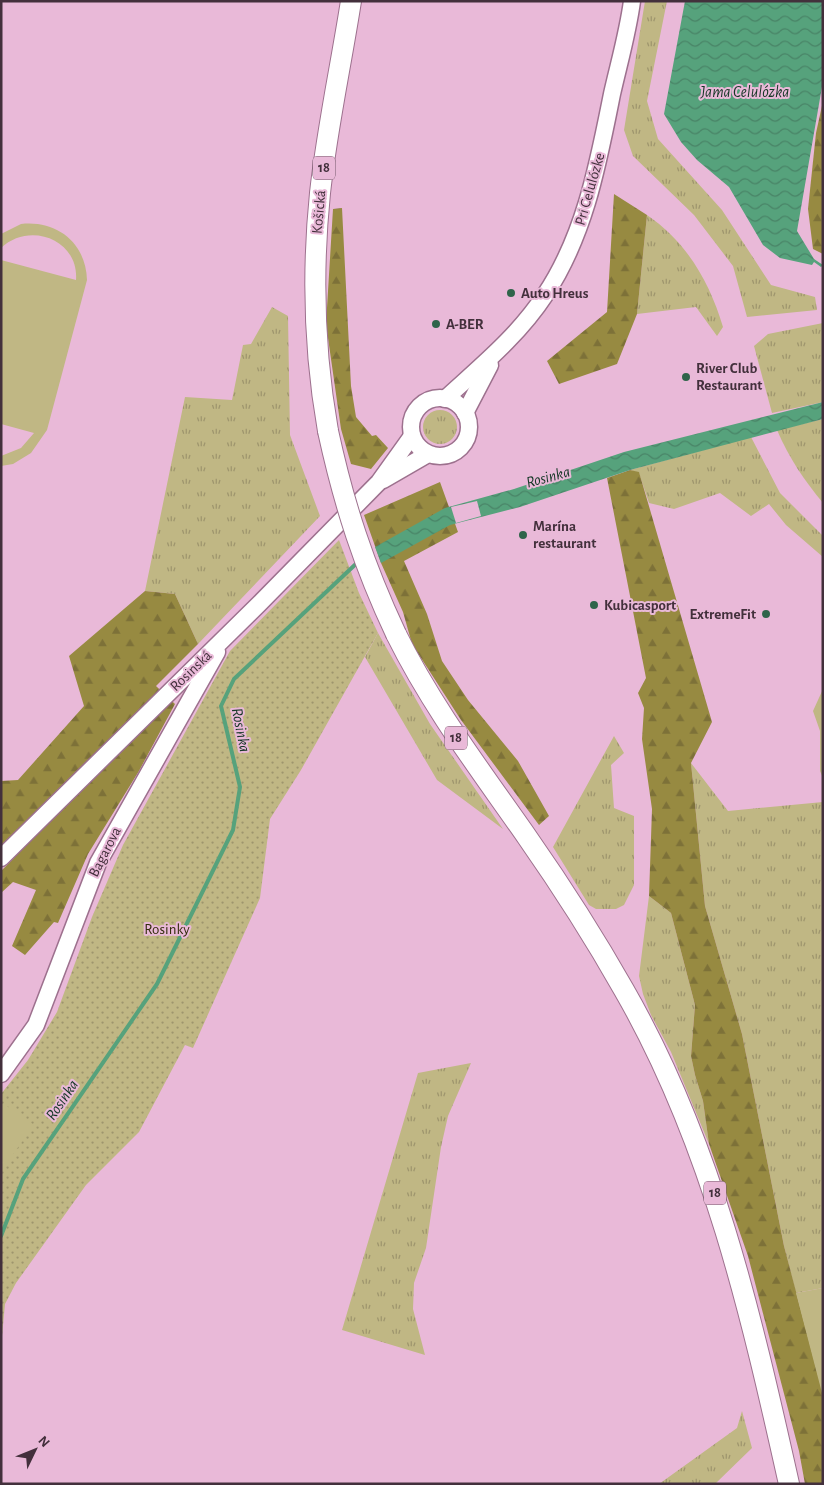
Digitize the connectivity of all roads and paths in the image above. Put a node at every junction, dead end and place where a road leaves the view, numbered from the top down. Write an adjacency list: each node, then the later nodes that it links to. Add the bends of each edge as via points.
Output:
1 (351, 1): 12 (main road, Košická / 18, bridge, via 320,190 315,265 317,336 328,431 352,528 373,584 414,671 591,932 657,1054 718,1199 744,1290)
2 (632, 1): 3 (street, Pri Celulózke, via 599,160 572,248 544,296)
3 (496, 354): 4 (street, Pri Celulózke); 5 (street, Pri Celulózke)
4 (445, 398): 5 (street, via 457,403); 6 (street, Pri Celulózke, via 426,402 418,408 411,426)
5 (465, 412): 7 (street, via 469,430 463,446 448,456)
6 (412, 436): 7 (street, via 418,447); 8 (street, Rosinská)
7 (428, 454): 8 (street, Rosinská)
8 (379, 482): 9 (street, Rosinská)
9 (225, 637): 10 (street, Rosinská); 11 (street, Bagarova, via 98,863 36,1024)
10 (1, 858)
11 (1, 1074)
12 (789, 1484)

